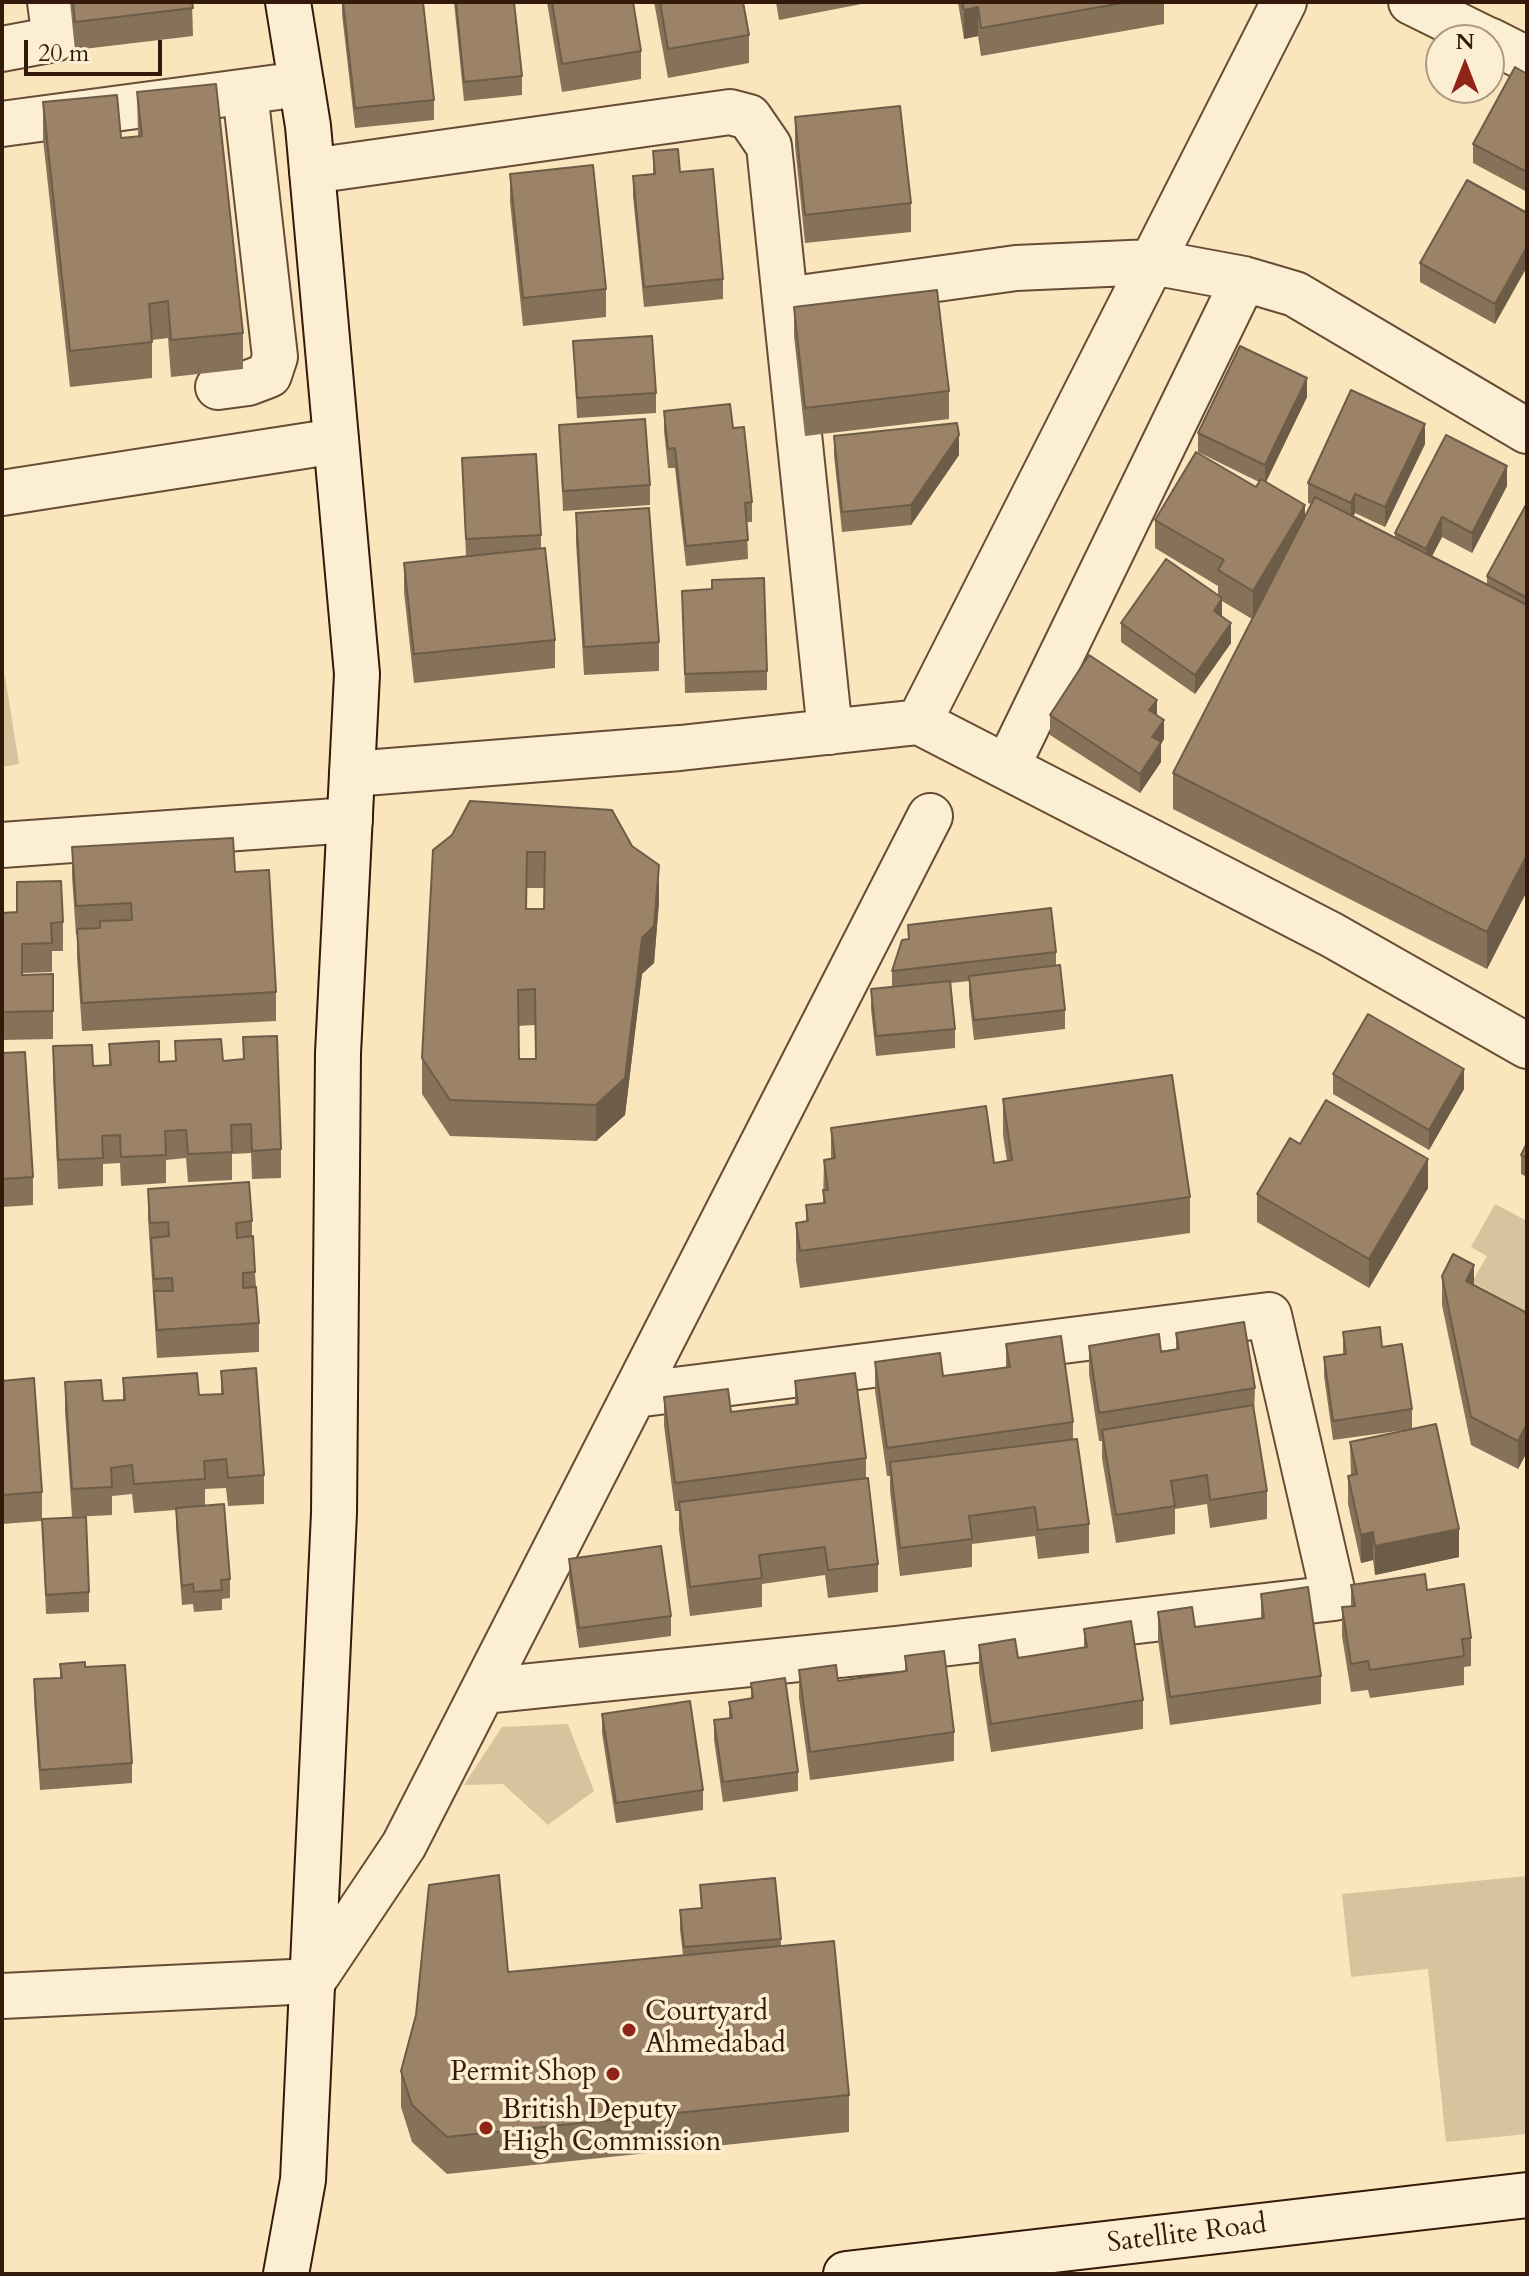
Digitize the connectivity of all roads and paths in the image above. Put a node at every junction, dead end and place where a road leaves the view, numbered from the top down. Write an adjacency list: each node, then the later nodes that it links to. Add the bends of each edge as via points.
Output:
1 (50, 2): 7 (street, via 55,39)
2 (288, 2): 9 (street)
3 (1284, 2): 13 (street)
4 (1411, 2): 5 (street)
5 (1456, 24)
6 (1505, 48): 8 (street)
7 (2, 49)
8 (1527, 59)
9 (301, 84): 10 (street); 12 (street)
10 (245, 92): 11 (street); 16 (street, via 275,357 269,375)
11 (2, 124)
12 (312, 171): 15 (street, via 730,112 749,117 769,146); 18 (street)
13 (1152, 262): 14 (street); 15 (street, via 1016,268); 20 (street)
14 (1244, 279): 17 (street, via 1295,294); 22 (street)
15 (785, 300): 21 (street)
16 (218, 387)
17 (1527, 431)
18 (336, 441): 19 (street); 23 (street, via 357,674)
19 (2, 493)
20 (919, 722): 21 (street); 22 (street)
21 (830, 732): 23 (street)
22 (1007, 767): 27 (street, via 1332,935)
23 (352, 774): 25 (street)
24 (930, 816): 28 (street)
25 (350, 820): 26 (street); 30 (street, via 338,1053 334,1513)
26 (2, 845)
27 (1527, 1046)
28 (635, 1395): 29 (street); 29 (street, via 1269,1315 1334,1598)
29 (483, 1691): 30 (street, via 404,1845)
30 (313, 1981): 31 (street); 33 (street, via 303,2180)
31 (2, 1996)
32 (1527, 2195): 34 (street, Satellite Road)
33 (286, 2274)
34 (846, 2274)

